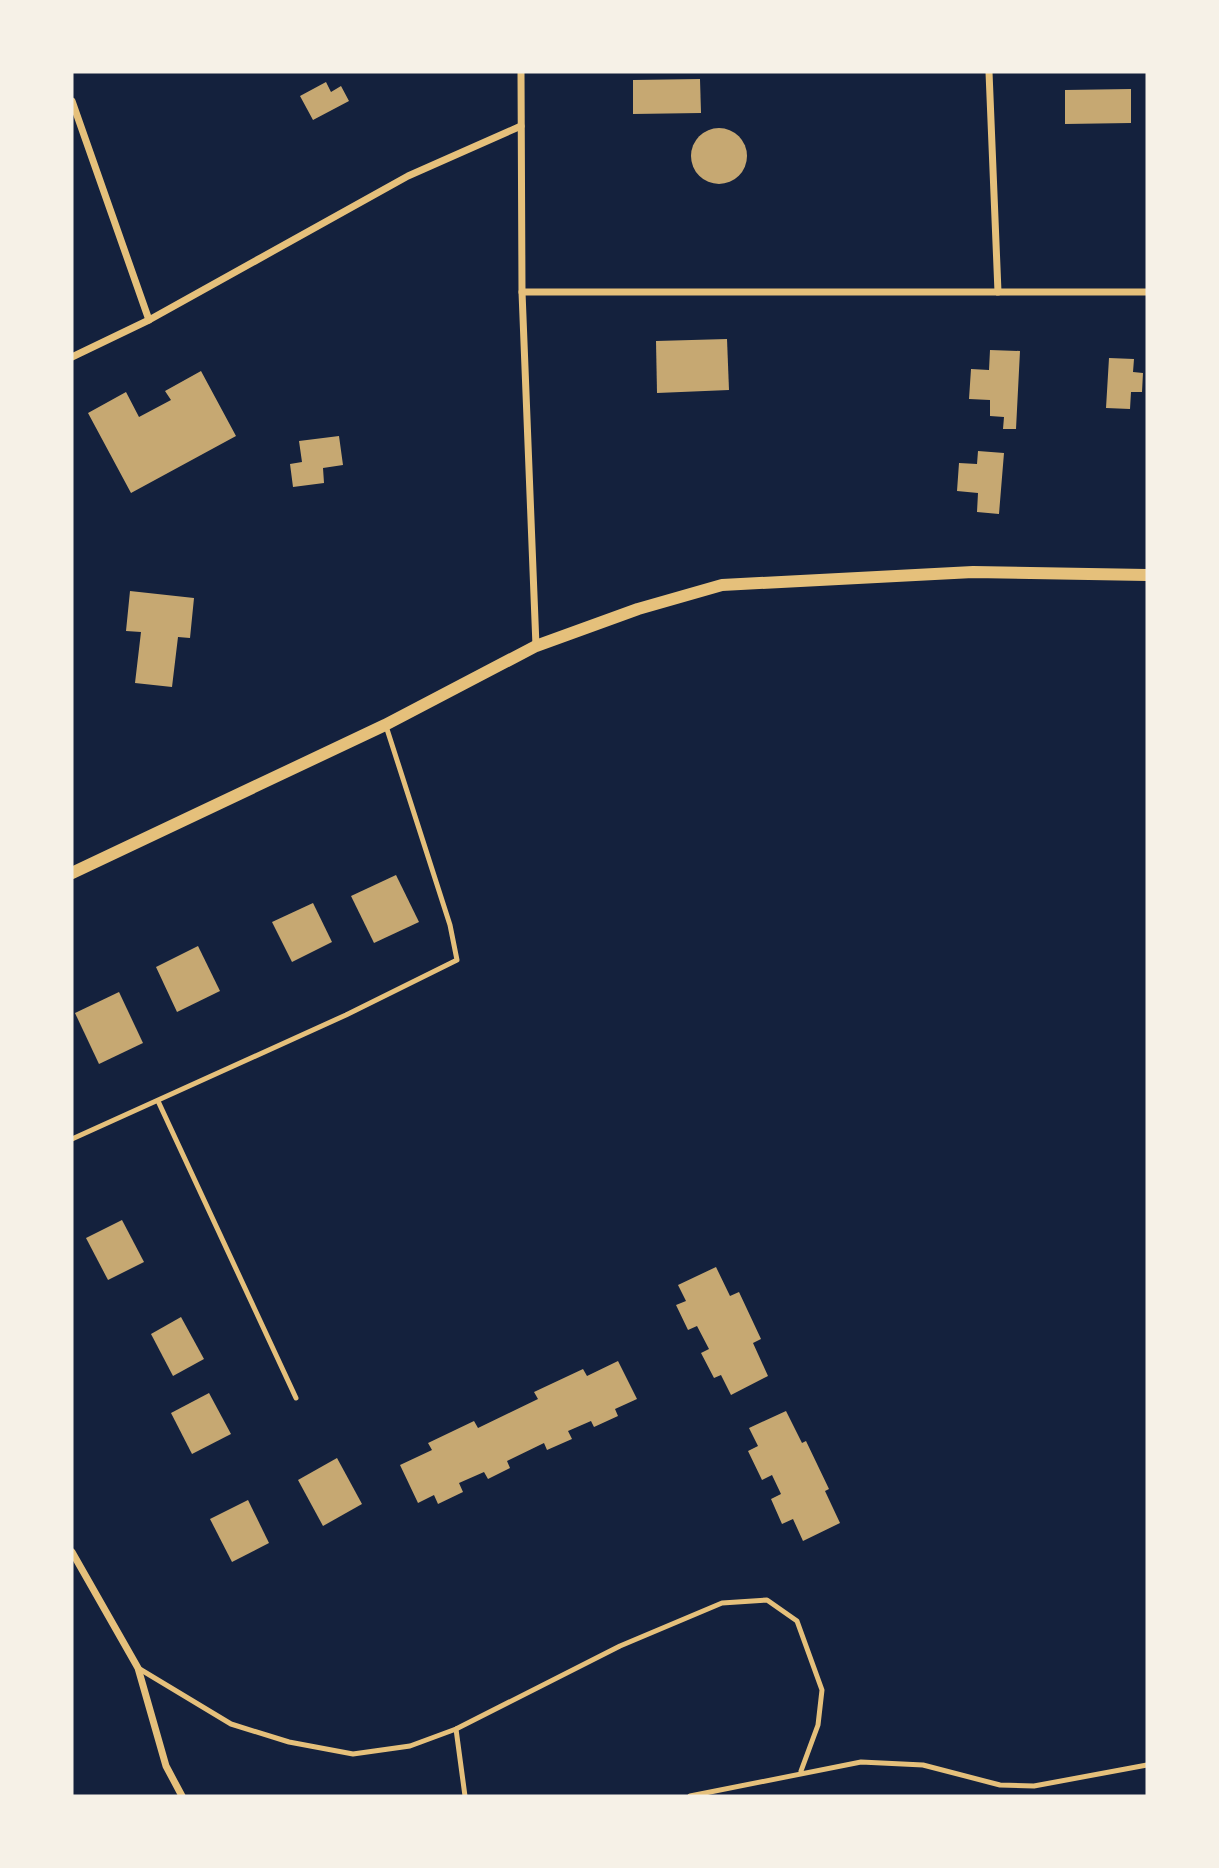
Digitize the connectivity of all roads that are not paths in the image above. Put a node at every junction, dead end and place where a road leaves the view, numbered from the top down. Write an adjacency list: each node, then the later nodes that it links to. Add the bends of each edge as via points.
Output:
1 (521, 72): 4 (street)
2 (989, 72): 6 (street)
3 (72, 101): 8 (street)
4 (521, 126): 5 (street); 8 (street, via 408,176)
5 (522, 292): 6 (street); 11 (street)
6 (998, 292): 7 (street)
7 (1147, 292)
8 (149, 320): 9 (street)
9 (72, 357)
10 (1147, 575): 11 (street, via 973,572 722,585)
11 (536, 646): 12 (street)
12 (385, 726): 13 (street); 14 (lane, via 450,925 457,960)
13 (72, 873)
14 (158, 1101): 15 (lane); 16 (lane)
15 (72, 1139)
16 (296, 1398)
17 (72, 1552): 18 (street)
18 (138, 1668): 19 (lane, via 231,1724 289,1742 353,1754 410,1746); 22 (street, via 166,1766)
19 (456, 1729): 21 (lane, via 620,1646 722,1603 767,1600 797,1621 822,1690 818,1725); 23 (lane)
20 (1147, 1765): 21 (lane, via 1034,1786 1000,1785 911,1765 861,1762)
21 (802, 1771): 24 (lane)
22 (182, 1796)
23 (465, 1796)
24 (690, 1796)

